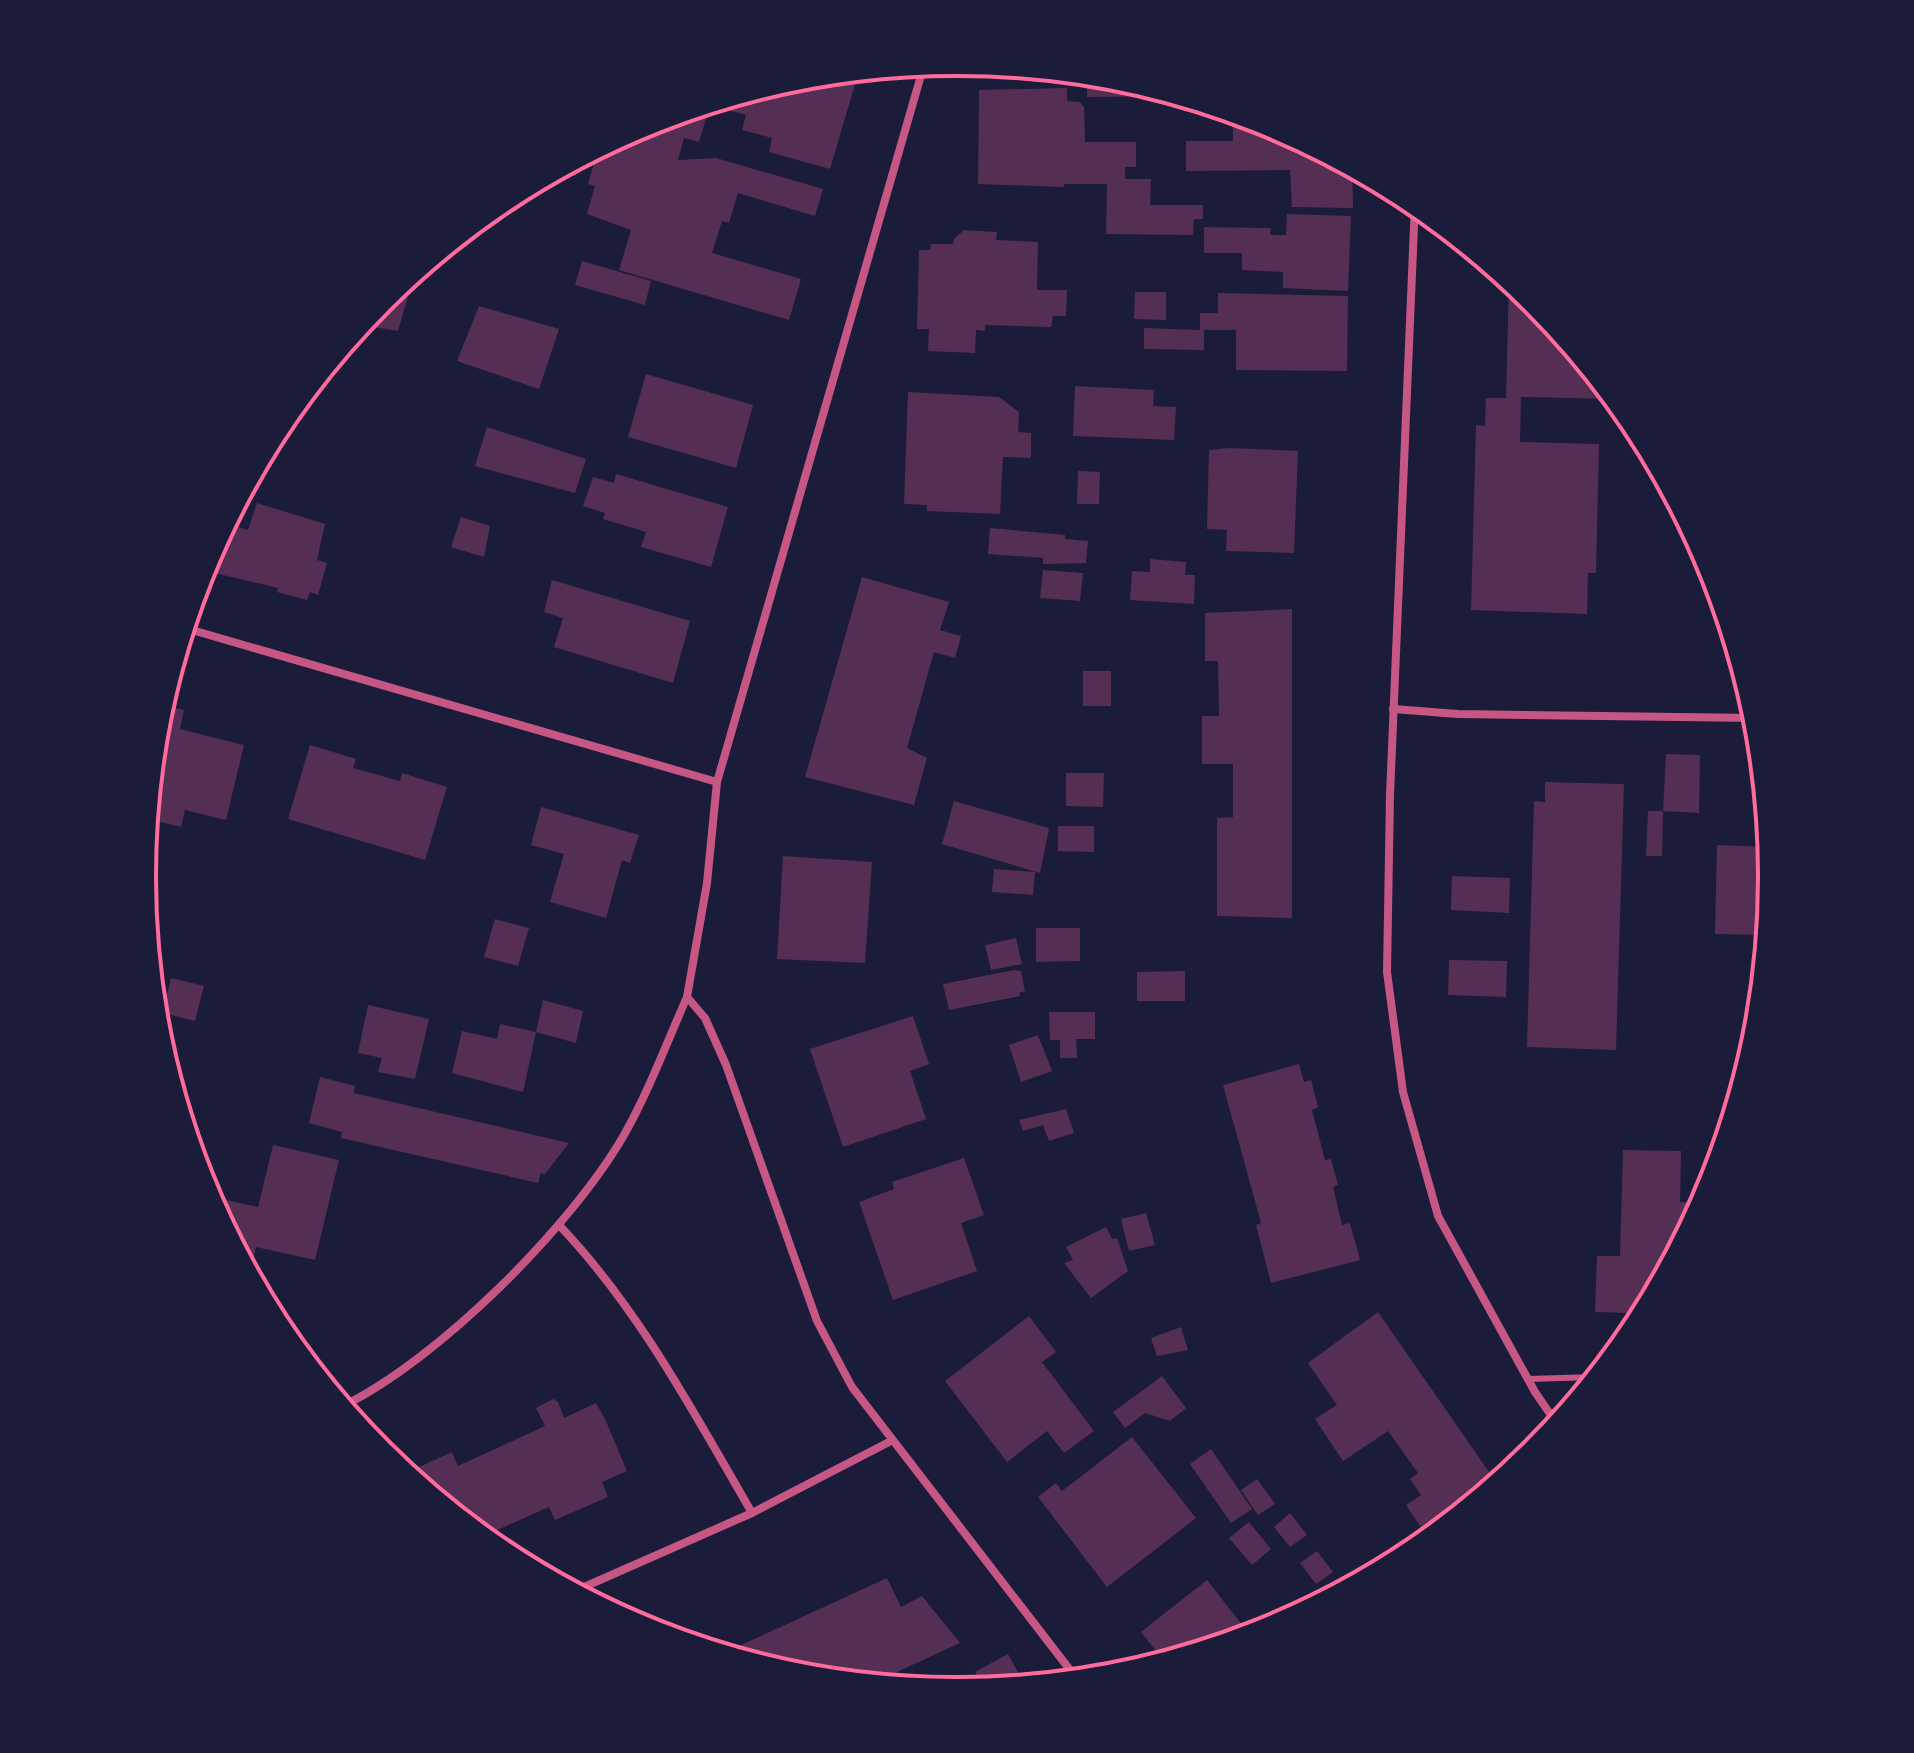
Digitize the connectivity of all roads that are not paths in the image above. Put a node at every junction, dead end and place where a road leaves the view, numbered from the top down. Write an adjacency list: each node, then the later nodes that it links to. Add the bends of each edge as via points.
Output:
1 (920, 77): 6 (street)
2 (1414, 220): 4 (street)
3 (195, 631): 6 (street)
4 (1393, 709): 5 (street); 10 (street, via 1387,972 1403,1092 1438,1216)
5 (1741, 718)
6 (717, 782): 7 (street, via 707,883)
7 (687, 997): 8 (street, via 624,1135); 13 (street, via 705,1018 726,1065 817,1321 852,1387)
8 (559, 1225): 11 (street, via 434,1346); 14 (street, via 597,1265 660,1358)
9 (1581, 1377): 10 (lane)
10 (1528, 1379): 12 (street)
11 (353, 1401)
12 (1550, 1413)
13 (891, 1441): 14 (street); 16 (street)
14 (752, 1513): 15 (street)
15 (587, 1586)
16 (1069, 1669)

